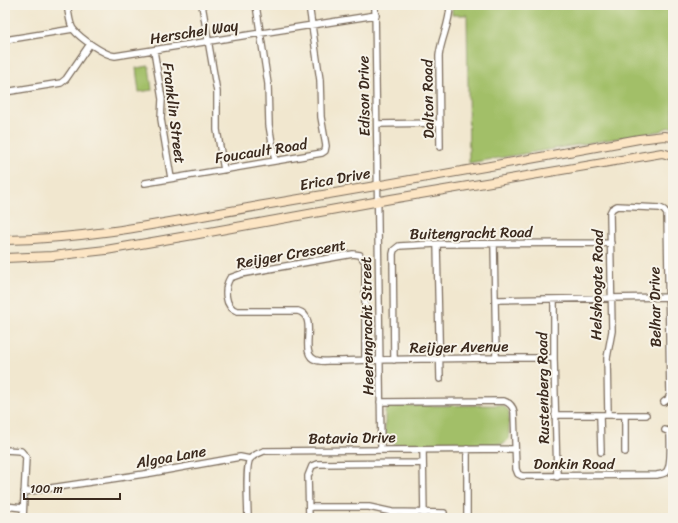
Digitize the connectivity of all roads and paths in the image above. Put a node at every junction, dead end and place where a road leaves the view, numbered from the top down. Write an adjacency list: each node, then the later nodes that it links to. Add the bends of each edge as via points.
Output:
1 (67, 5): 9 (street, Herschel Way)
2 (202, 5): 12 (street)
3 (256, 5): 10 (street)
4 (309, 5): 8 (street)
5 (375, 5): 7 (street, Edison Drive)
6 (450, 5): 16 (street, Dalton Road, via 449,20 439,50)
7 (376, 15): 8 (street, Herschel Way); 17 (street, Edison Drive)
8 (311, 25): 10 (street, Herschel Way); 21 (street, Foucault Road, via 320,80 321,117 326,150 322,153)
9 (74, 29): 11 (street); 13 (street, Herschel Way)
10 (260, 33): 12 (street, Herschel Way); 21 (street, via 268,84 269,125)
11 (5, 40)
12 (209, 42): 14 (street, Herschel Way); 22 (street, via 217,92 217,130)
13 (90, 44): 14 (street, Herschel Way, via 115,56); 15 (street, via 61,83)
14 (154, 51): 23 (street, Franklin Street, via 162,99 161,119)
15 (5, 92)
16 (440, 123): 17 (street); 19 (street, Dalton Road)
17 (377, 124): 25 (street, Edison Drive)
18 (671, 137): 25 (main road, Erica Drive, via 640,139)
19 (440, 147)
20 (673, 157): 26 (main road, Erica Drive, via 662,153)
21 (275, 161): 22 (street, Foucault Road)
22 (224, 170): 23 (street, Foucault Road)
23 (171, 178): 24 (street, Foucault Road)
24 (145, 183)
25 (378, 186): 26 (street, Edison Drive); 28 (main road, Erica Drive, via 116,231)
26 (378, 201): 32 (main road, Erica Drive, via 106,250); 41 (street, Heerengracht Street)
27 (664, 210): 29 (street, Helshoogte Road, via 617,206 612,209); 33 (street, Belhar Drive, via 668,217)
28 (5, 240)
29 (611, 243): 31 (street, Buitengracht Road); 34 (street, Helshoogte Road)
30 (437, 244): 31 (street, Buitengracht Road); 39 (street); 42 (street, Buitengracht Road, via 399,246 394,251)
31 (494, 244): 35 (street)
32 (5, 258)
33 (668, 298): 34 (street); 45 (street, Belhar Drive, via 670,394)
34 (611, 299): 36 (street); 47 (street, Helshoogte Road, via 612,330 607,358)
35 (495, 300): 36 (street); 37 (street)
36 (554, 300): 38 (street, Rustenberg Road)
37 (496, 358): 38 (street, Reijger Avenue); 39 (street, Reijger Avenue)
38 (554, 358): 46 (street, Rustenberg Road)
39 (440, 359): 42 (street, Reijger Avenue); 43 (street)
40 (365, 360): 40 (street, Reijger Crescent, via 365,262 360,255 241,274 230,278 227,301 232,309 300,312 305,315 312,358 319,361); 41 (street, Reijger Avenue)
41 (379, 360): 42 (street, Reijger Avenue); 44 (street, Heerengracht Street)
42 (394, 360)
43 (440, 379)
44 (380, 402): 53 (street, Donkin Road, via 507,402 514,412); 55 (street, Heerengracht Street)
45 (664, 402)
46 (555, 415): 50 (street); 61 (street, Rustenberg Road)
47 (608, 415): 48 (street); 50 (street)
48 (625, 415): 49 (street); 58 (street)
49 (646, 415)
50 (600, 416): 57 (street)
51 (665, 430): 61 (street, Donkin Road, via 670,434 670,457 669,467 664,474)
52 (467, 449): 53 (street, Batavia Drive); 56 (street, Batavia Drive); 71 (street)
53 (515, 449): 61 (street, Donkin Road, via 516,469 519,475)
54 (5, 450): 62 (street, via 20,451 25,455)
55 (381, 450): 56 (street, Batavia Drive); 59 (street, Batavia Drive, via 264,451)
56 (423, 450): 60 (street)
57 (600, 452)
58 (625, 452)
59 (250, 459): 62 (street, Algoa Lane, via 240,457); 69 (street)
60 (423, 463): 64 (street, Batavia Drive, via 317,464 312,466 308,476); 67 (street)
61 (557, 477)
62 (24, 492): 65 (street)
63 (5, 506): 65 (street)
64 (309, 506): 67 (street, via 369,507); 70 (street)
65 (23, 508): 68 (street)
66 (444, 513): 67 (street)
67 (424, 515)
68 (23, 518)
69 (248, 518)
70 (309, 518)
71 (467, 518)

